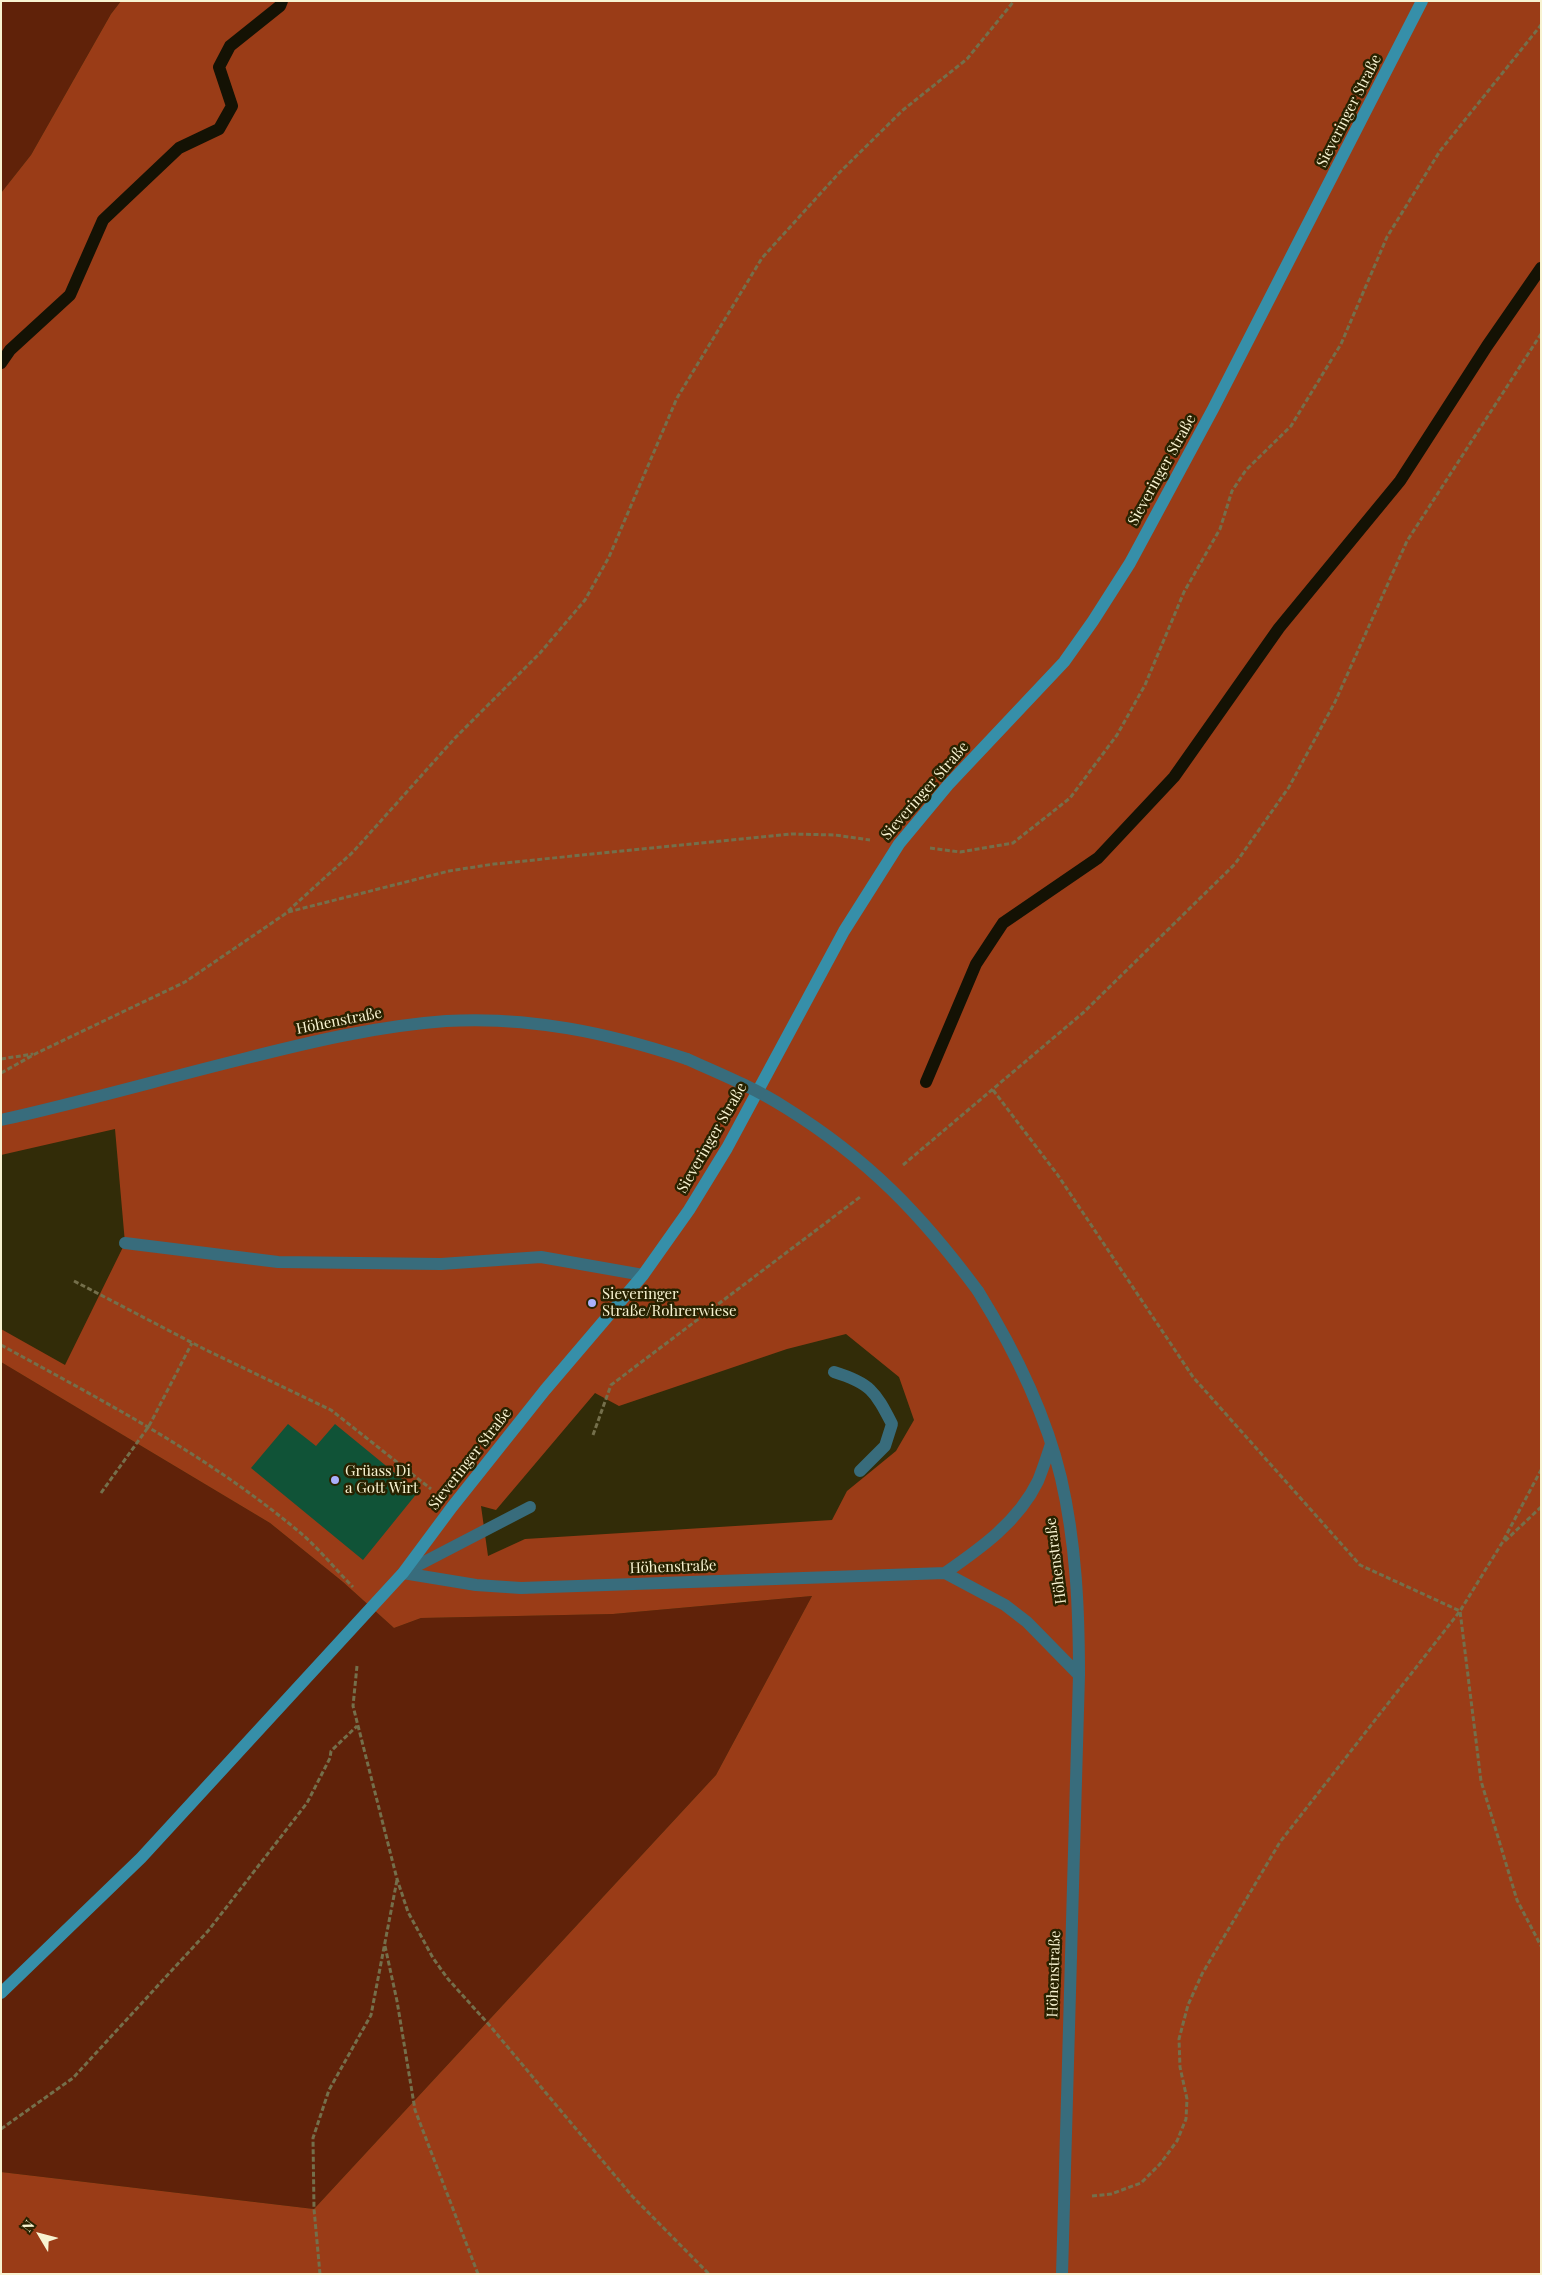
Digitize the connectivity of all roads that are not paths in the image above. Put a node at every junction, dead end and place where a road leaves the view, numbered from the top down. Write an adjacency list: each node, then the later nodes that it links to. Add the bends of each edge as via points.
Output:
1 (1422, 1): 4 (main road, Sieveringer Straße, via 1213,409 1124,571 1064,662 948,785 899,844 844,930 727,1148 689,1210)
2 (1, 1120): 6 (street, Höhenstraße, bridge, via 307,1043 382,1028 447,1021 514,1022 584,1030 647,1046 687,1059 785,1107 846,1148 921,1218 978,1291 1005,1335 1024,1373)
3 (125, 1243): 4 (street, via 278,1262 442,1264 542,1257)
4 (643, 1275): 9 (main road, Sieveringer Straße, via 545,1390)
5 (834, 1372): 7 (street, via 859,1380 878,1398 892,1424 884,1446)
6 (1051, 1444): 10 (street, via 1038,1481 1004,1528); 11 (street, Höhenstraße, via 1061,1478 1075,1565)
7 (860, 1471)
8 (530, 1507): 9 (street)
9 (403, 1572): 10 (street, Höhenstraße, via 476,1585 521,1588); 12 (main road, Sieveringer Straße, via 141,1858)
10 (945, 1573): 11 (street, via 1005,1605 1027,1622)
11 (1079, 1675): 13 (street, Höhenstraße)
12 (1, 1993)
13 (1062, 2274)

